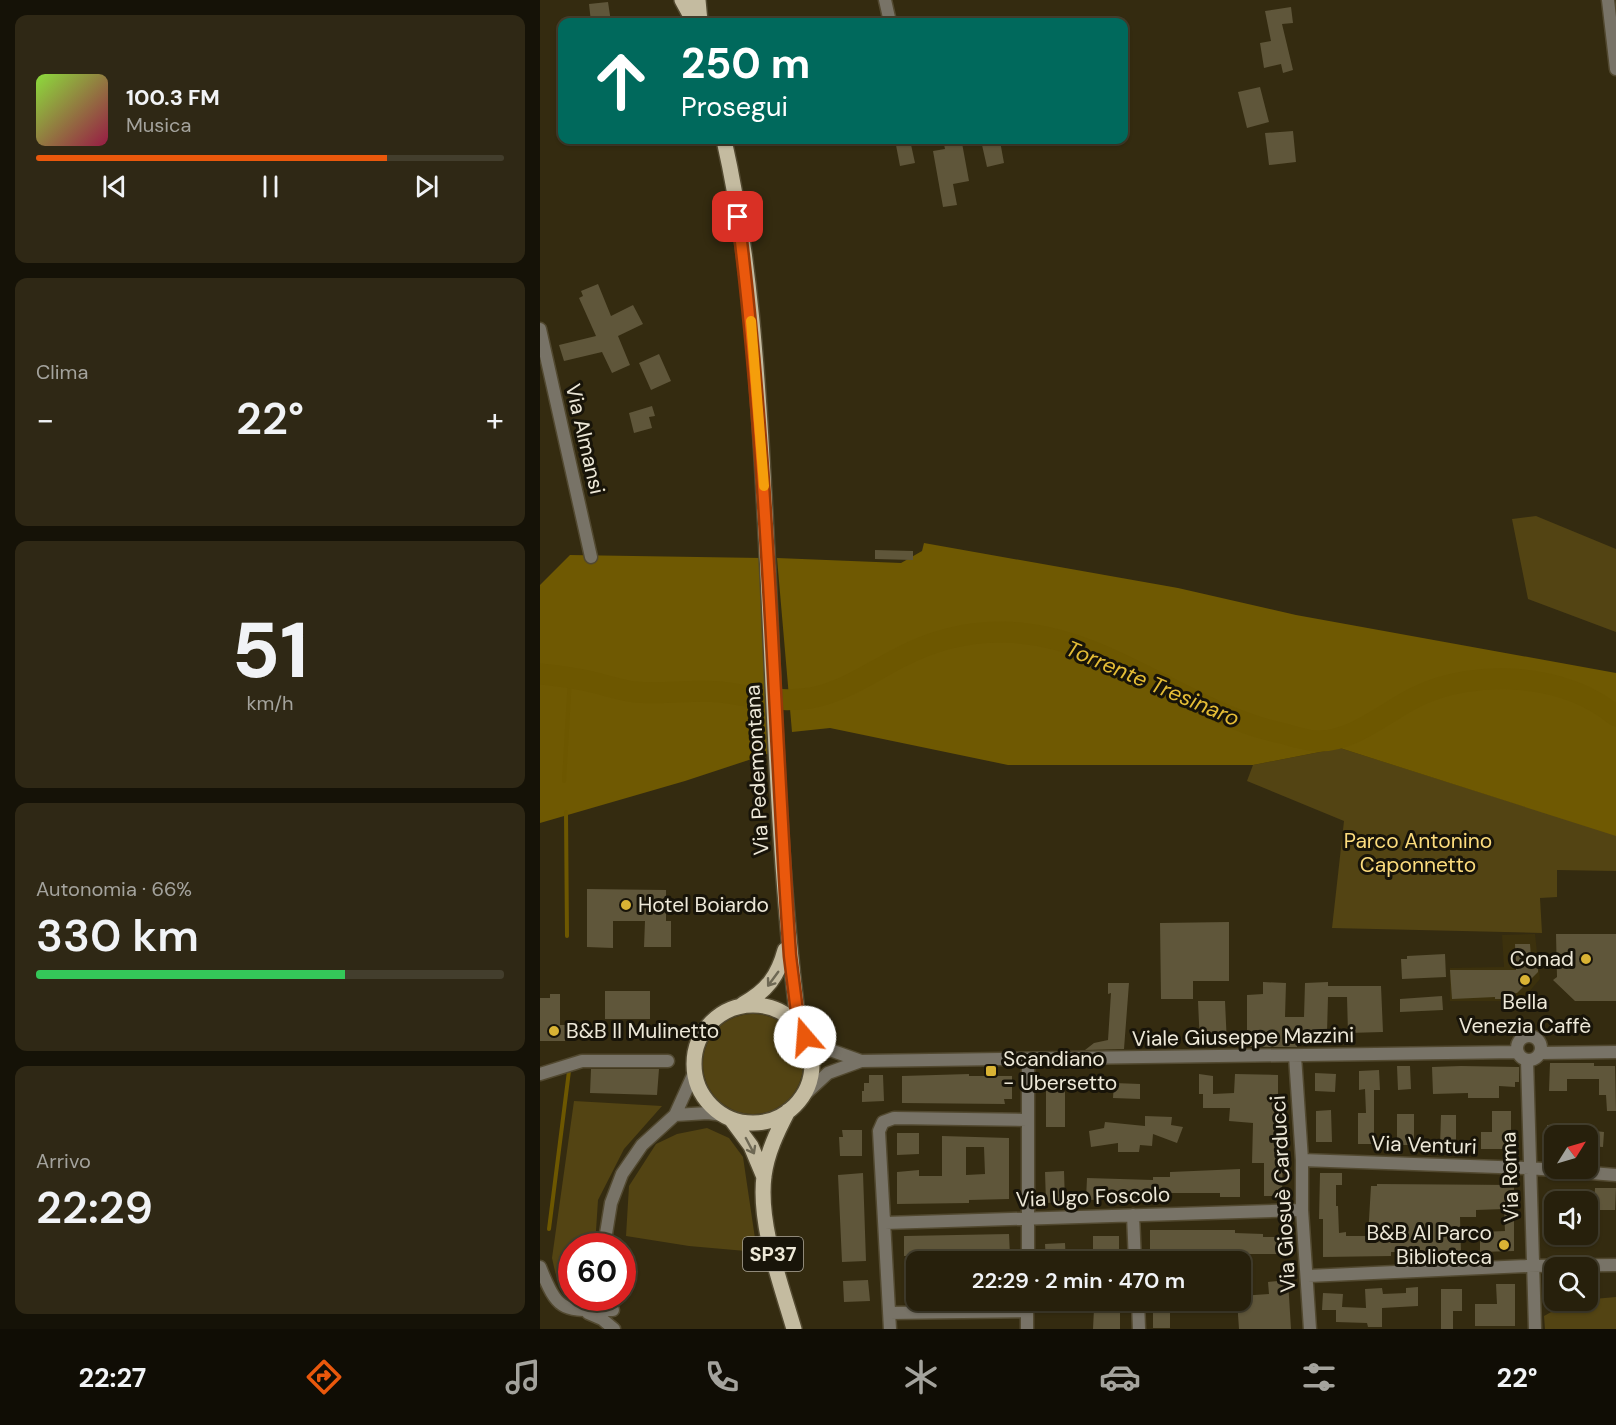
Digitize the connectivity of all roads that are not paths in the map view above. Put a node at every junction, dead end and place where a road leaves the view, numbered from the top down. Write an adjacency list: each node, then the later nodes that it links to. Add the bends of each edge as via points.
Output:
1 (682, 0): 5 (main road)
2 (698, 0): 6 (main road)
3 (885, 0): 7 (street)
4 (1608, 0): 8 (street)
5 (692, 18)
6 (700, 18)
7 (889, 18)
8 (1616, 69)
9 (725, 144): 12 (main road, Via Pedemontana, via 751,318 759,413)
10 (540, 329): 11 (street, Via Almansi)
11 (591, 557)
12 (788, 938): 13 (main road, Via Pedemontana, one-way to 13, via 774,979 764,991); 14 (main road, Via Pedemontana)
13 (739, 1006): 14 (main road, via 765,1006 789,1017); 23 (main road, Via Pedemontana, via 722,1013 703,1031 696,1047)
14 (802, 1032): 22 (street, Viale Giuseppe Mazzini, via 833,1051); 25 (main road, Via Pedemontana, via 811,1053 811,1071)
15 (1517, 1052): 17 (street, via 1518,1041 1530,1036 1539,1042); 18 (street, Viale Giuseppe Mazzini); 20 (street)
16 (1616, 1052): 17 (street)
17 (1540, 1053): 20 (street)
18 (1295, 1056): 19 (street, Viale Giuseppe Mazzini); 30 (street, Via Giosuè Carducci)
19 (1028, 1060): 22 (street, Viale Giuseppe Mazzini); 29 (street)
20 (1527, 1060): 31 (street, Via Roma)
21 (668, 1061): 24 (street, via 578,1061)
22 (861, 1061): 25 (street, Viale Giuseppe Mazzini, via 828,1073)
23 (694, 1073): 27 (street); 28 (main road, Via Pedemontana, via 704,1097)
24 (540, 1074)
25 (802, 1096): 26 (main road, Via Pedemontana)
26 (788, 1111): 28 (main road, Via Pedemontana, via 756,1123); 33 (main road, Via Pedemontana / SP37, via 770,1148)
27 (675, 1115): 28 (street, via 708,1113); 38 (street, via 642,1145 622,1174 611,1203)
28 (727, 1117): 33 (main road, Via Pedemontana / SP37, one-way to 33, via 751,1146)
29 (1027, 1120): 36 (street); 37 (street, via 894,1118 883,1122 879,1131)
30 (1302, 1161): 31 (street, Via Venturi); 34 (street, Via Giosuè Carducci)
31 (1529, 1168): 32 (street, Via Venturi); 42 (street, Via Roma)
32 (1616, 1175)
33 (764, 1177): 53 (main road, Via Pedemontana / SP37, via 773,1255)
34 (1302, 1210): 35 (street, Via Ugo Foscolo); 44 (street, Via Giosuè Carducci)
35 (1133, 1215): 36 (street, Via Ugo Foscolo); 40 (street)
36 (1028, 1219): 37 (street, Via Ugo Foscolo); 39 (street)
37 (885, 1223): 51 (street)
38 (606, 1233)
39 (1028, 1251)
40 (1135, 1251)
41 (1616, 1265): 42 (street)
42 (1532, 1266): 44 (street); 58 (street, Via Roma)
43 (540, 1267): 45 (street)
44 (1308, 1276): 57 (street, Via Giosuè Carducci)
45 (558, 1303)
46 (580, 1311): 52 (street, via 594,1314)
47 (613, 1311): 52 (street)
48 (941, 1311): 51 (street)
49 (1027, 1311): 55 (street)
50 (1138, 1311): 56 (street)
51 (889, 1314): 54 (street)
52 (615, 1329)
53 (794, 1329)
54 (890, 1329)
55 (1027, 1329)
56 (1139, 1329)
57 (1310, 1329)
58 (1535, 1329)

